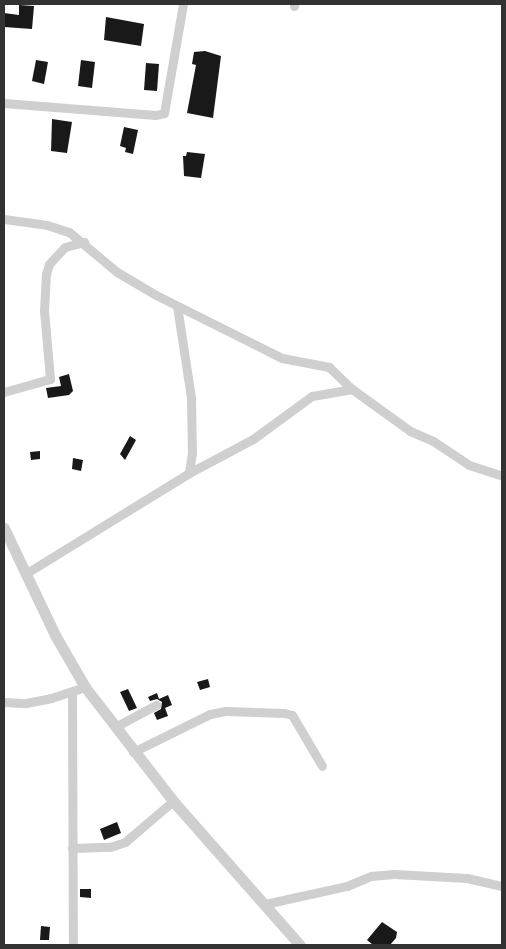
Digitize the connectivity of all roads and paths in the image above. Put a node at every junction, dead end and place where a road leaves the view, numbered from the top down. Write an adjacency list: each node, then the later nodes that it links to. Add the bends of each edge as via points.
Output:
1 (183, 4): 2 (street, via 164,113)
2 (4, 103)
3 (4, 219): 4 (street, via 57,227)
4 (84, 242): 5 (street, via 117,272); 7 (street, via 65,247 49,264 46,274 44,311 50,379)
5 (176, 306): 6 (street, via 282,358 329,367); 8 (street, via 191,398)
6 (352, 389): 8 (street, via 312,396 253,440); 9 (street, via 410,431 433,441 469,465)
7 (4, 392)
8 (189, 473): 11 (street)
9 (502, 476)
10 (4, 528): 11 (street)
11 (25, 574): 12 (street)
12 (85, 687): 13 (street); 16 (street)
13 (72, 692): 14 (street, via 26,703); 20 (street)
14 (4, 702)
15 (156, 705): 16 (street)
16 (115, 727): 17 (street)
17 (133, 752): 18 (street, via 210,714 226,711 284,713 292,715); 19 (street)
18 (322, 766)
19 (173, 802): 20 (street, via 125,842 110,847); 22 (street)
20 (72, 848): 23 (street)
21 (502, 886): 22 (street, via 467,878 394,874 371,876 347,886)
22 (265, 904): 24 (street)
23 (73, 945)
24 (300, 945)

